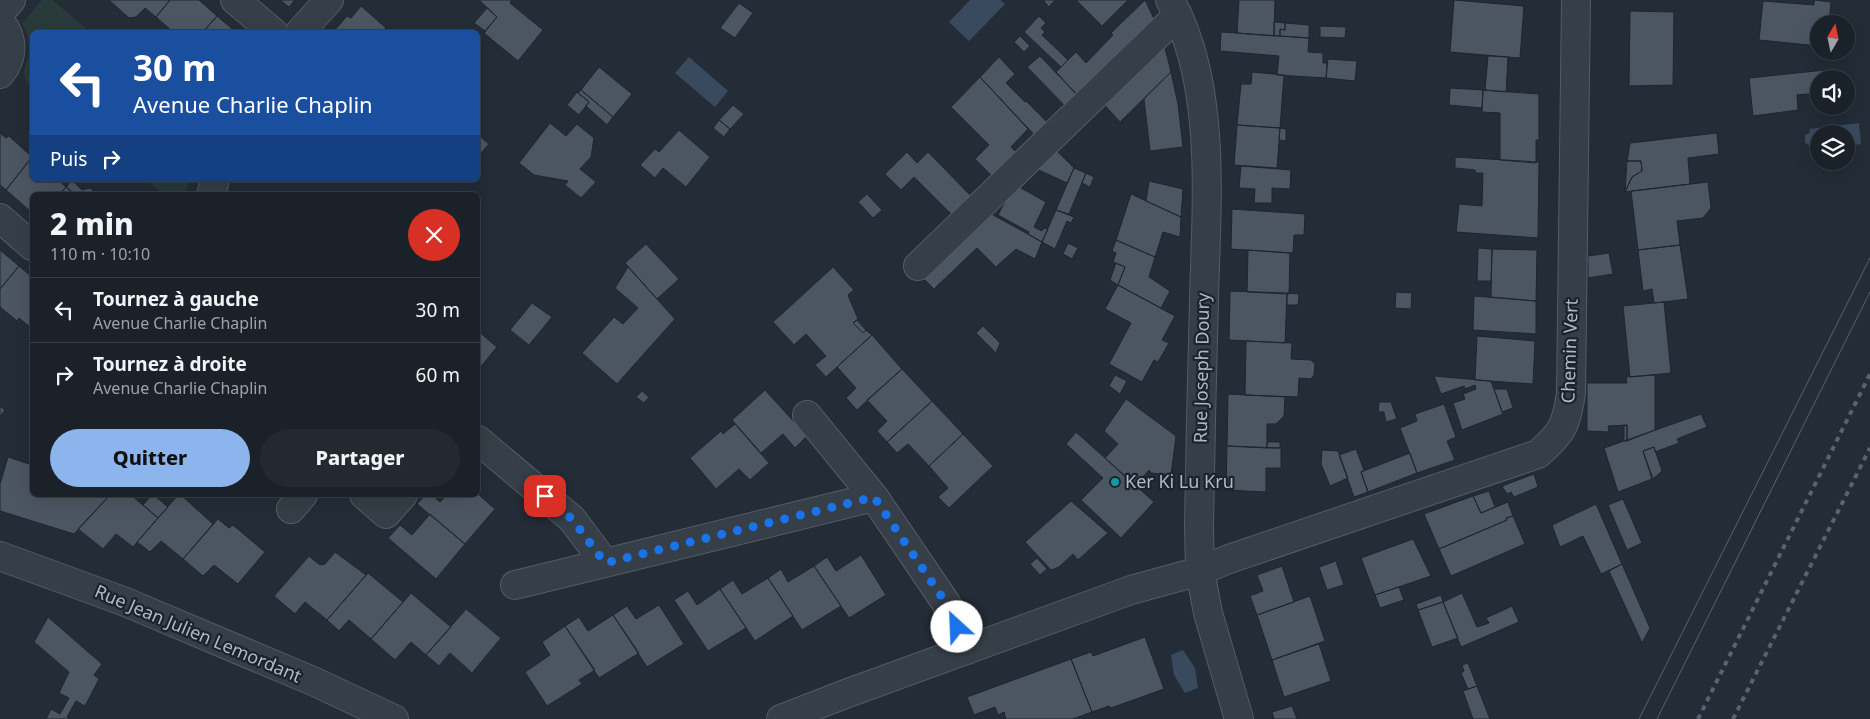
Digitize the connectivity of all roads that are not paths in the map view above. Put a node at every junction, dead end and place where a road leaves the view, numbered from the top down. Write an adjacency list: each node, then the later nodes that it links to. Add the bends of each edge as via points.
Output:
1 (11, 0): 6 (street)
2 (235, 0): 8 (street)
3 (330, 0): 9 (street)
4 (1576, 0): 21 (street, Chemin Vert, via 1571,393 1563,429 1538,454)
5 (1174, 7): 13 (street, Rue Joseph Doury); 21 (street, Rue Joseph Doury, via 1194,62 1204,116)
6 (0, 13)
7 (0, 21): 10 (street, via 12,47 7,66)
8 (271, 30)
9 (302, 30)
10 (0, 74)
11 (0, 218): 12 (street)
12 (30, 244)
13 (918, 266)
14 (807, 415): 18 (street)
15 (480, 442): 20 (street, via 572,519)
16 (366, 497): 17 (street, via 386,514)
17 (400, 497)
18 (874, 497): 20 (street); 23 (street, via 946,603)
19 (0, 556): 25 (street, Rue Jean Julien Lemordant, via 123,600 314,682)
20 (605, 563): 22 (street)
21 (1200, 571): 23 (street, via 1131,590); 28 (street, Rue Joseph Doury, via 1208,613)
22 (515, 584)
23 (967, 650): 24 (street)
24 (840, 708): 27 (street)
25 (352, 711): 26 (street, Rue Jean Julien Lemordant)
26 (394, 719)
27 (781, 719)
28 (1239, 719)

